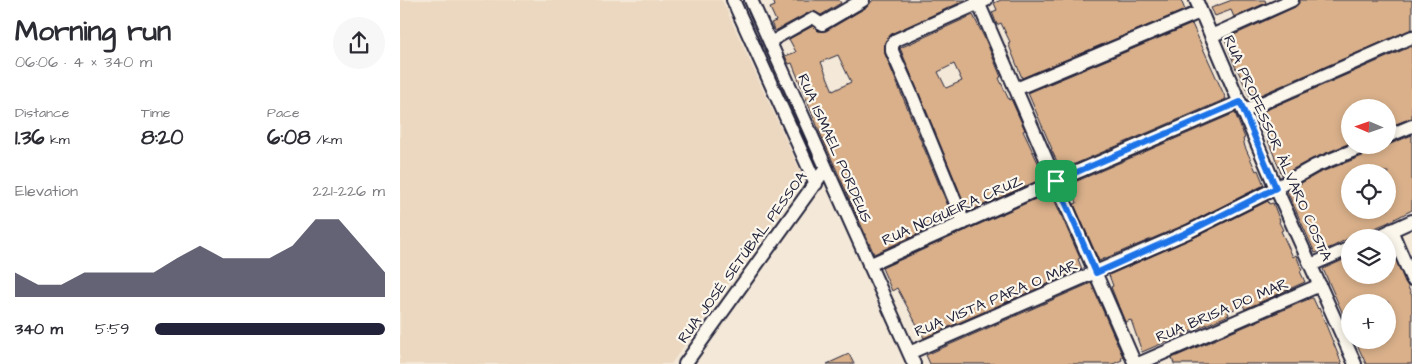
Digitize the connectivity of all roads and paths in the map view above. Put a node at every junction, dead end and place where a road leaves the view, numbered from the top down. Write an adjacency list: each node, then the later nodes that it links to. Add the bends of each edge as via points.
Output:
1 (733, 0): 19 (street)
2 (751, 0): 11 (street, RUA ISMAEL PORDEUS)
3 (863, 0): 8 (street)
4 (1292, 0): 6 (street)
5 (980, 1): 12 (street); 22 (street, via 896,40 892,45)
6 (1274, 4): 9 (street)
7 (1198, 6): 9 (street, RUA PROFESSOR ÁLVARO COSTA); 12 (street)
8 (822, 24): 11 (street, via 813,18)
9 (1211, 36): 13 (street, RUA PROFESSOR ÁLVARO COSTA)
10 (1412, 37): 13 (street, RUA NOGUEIRA CRUZ)
11 (770, 42): 17 (street, RUA ISMAEL PORDEUS)
12 (1016, 89): 18 (street)
13 (1242, 106): 18 (street, RUA NOGUEIRA CRUZ); 20 (street, RUA PROFESSOR ÁLVARO COSTA)
14 (1412, 126): 15 (street)
15 (1396, 133)
16 (1345, 154): 20 (street, RUA VISTA PARA O MAR)
17 (826, 168): 19 (street, RUA JOSÉ SETÚBAL PESSOA); 26 (street, RUA ISMAEL PORDEUS)
18 (1056, 181): 22 (street, RUA NOGUEIRA CRUZ); 28 (street)
19 (816, 184): 32 (street, RUA JOSÉ SETÚBAL PESSOA)
20 (1276, 188): 27 (street, RUA PROFESSOR ÁLVARO COSTA); 28 (street, RUA VISTA PARA O MAR)
21 (1412, 221): 23 (street)
22 (964, 223): 26 (street, RUA NOGUEIRA CRUZ)
23 (1393, 229)
24 (1396, 242): 29 (street)
25 (1341, 252): 27 (street)
26 (869, 265): 31 (street, RUA ISMAEL PORDEUS)
27 (1311, 265): 30 (street, RUA PROFESSOR ÁLVARO COSTA)
28 (1096, 273): 31 (street, RUA VISTA PARA O MAR); 33 (street)
29 (1412, 279)
30 (1320, 285): 33 (street, RUA BRISA DO MAR); 34 (street, RUA PROFESSOR ÁLVARO COSTA)
31 (911, 359)
32 (685, 364)
33 (1136, 364)
34 (1355, 364)

